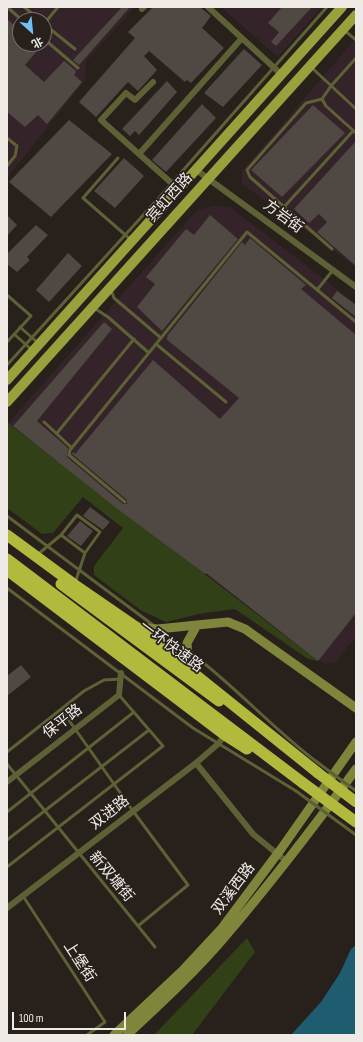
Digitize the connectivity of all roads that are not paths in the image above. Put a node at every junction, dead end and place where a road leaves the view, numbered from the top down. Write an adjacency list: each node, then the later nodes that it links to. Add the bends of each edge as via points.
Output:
1 (208, 7): 7 (street)
2 (327, 7): 13 (lane)
3 (342, 7): 15 (main road, 宾虹西路)
4 (356, 15): 5 (main road, 宾虹西路)
5 (343, 29): 8 (lane); 12 (main road, 宾虹西路)
6 (52, 31): 10 (lane)
7 (242, 38): 13 (street); 22 (street)
8 (356, 40)
9 (52, 46): 14 (lane)
10 (75, 50)
11 (356, 58): 17 (lane)
12 (310, 66): 17 (lane); 26 (main road, 宾虹西路)
13 (274, 67): 15 (street); 27 (lane)
14 (78, 68)
15 (281, 74): 25 (main road, 宾虹西路)
16 (153, 82): 22 (street, via 135,100 126,93 101,120)
17 (331, 86): 18 (lane); 19 (lane)
18 (322, 99): 20 (lane, via 326,106); 28 (lane, via 306,103 247,170 250,177)
19 (356, 109)
20 (355, 132): 28 (lane)
21 (7, 138): 24 (lane, via 17,146 15,156)
22 (139, 154): 27 (street)
23 (118, 158): 29 (lane, via 83,198)
24 (7, 166)
25 (195, 169): 26 (street, 方岩街); 27 (main road, 宾虹西路)
26 (208, 178): 31 (street, 方岩街); 33 (main road, 宾虹西路)
27 (174, 186): 29 (main road, 宾虹西路)
28 (284, 207): 30 (lane)
29 (128, 238): 43 (main road, 宾虹西路)
30 (332, 249)
31 (333, 270): 32 (street, 方岩街); 34 (lane)
32 (356, 287)
33 (110, 288): 36 (main road, 宾虹西路); 40 (lane, via 114,298)
34 (317, 290): 37 (lane); 40 (lane, via 247,232)
35 (7, 295): 38 (lane, via 31,316)
36 (93, 307): 41 (lane); 48 (main road, 宾虹西路)
37 (356, 322)
38 (20, 327): 39 (lane); 43 (lane)
39 (14, 334): 42 (lane); 43 (lane)
40 (161, 338): 44 (lane)
41 (134, 339): 45 (lane); 51 (lane)
42 (7, 342)
43 (33, 344): 46 (lane); 47 (main road, 宾虹西路)
44 (156, 344): 45 (lane); 49 (lane)
45 (149, 353): 52 (lane)
46 (7, 365)
47 (7, 380)
48 (7, 402)
49 (226, 402)
50 (44, 422): 51 (lane)
51 (57, 433): 52 (lane)
52 (72, 448): 53 (lane, via 70,455)
53 (124, 502)
54 (7, 516): 58 (lane)
55 (7, 534): 60 (highway)
56 (61, 535): 58 (lane); 59 (lane); 59 (lane, via 77,515 100,532)
57 (7, 544): 86 (highway, 一环快速路)
58 (48, 546): 60 (lane); 63 (lane)
59 (85, 553): 63 (lane)
60 (34, 556): 64 (highway)
61 (7, 559): 90 (highway, 一环快速路, via 193,700)
62 (7, 570): 78 (highway)
63 (80, 571): 64 (lane); 68 (lane)
64 (74, 585): 67 (highway)
65 (7, 588): 71 (lane)
66 (197, 625): 68 (main road); 69 (main road); 73 (main road, via 228,622 245,628)
67 (136, 627): 68 (main road); 70 (highway)
68 (158, 629): 69 (lane)
69 (186, 650): 70 (main road); 91 (lane, bridge, via 248,700 290,742)
70 (189, 668): 86 (highway)
71 (121, 676): 72 (street); 74 (lane, via 104,680 84,691); 78 (lane, via 192,728)
72 (119, 695): 75 (lane); 76 (street, 保平路)
73 (356, 708)
74 (62, 709): 76 (lane); 81 (lane)
75 (134, 712): 77 (lane); 80 (lane)
76 (76, 728): 80 (lane); 87 (street, 保平路)
77 (149, 730): 84 (lane); 89 (lane, via 163,746)
78 (222, 740): 82 (street, 双进路); 90 (highway)
79 (356, 742): 102 (main road, 双溪西路)
80 (89, 747): 84 (lane); 92 (lane)
81 (7, 752)
82 (196, 763): 95 (street, 双进路); 102 (street, via 253,834)
83 (7, 764): 87 (lane, 新双塘街)
84 (102, 767): 89 (lane); 94 (lane)
85 (356, 769): 103 (main road, 双溪西路)
86 (318, 773): 93 (highway, bridge)
87 (16, 775): 88 (street, 保平路); 92 (lane, 新双塘街)
88 (7, 782)
89 (114, 784): 95 (lane); 98 (lane)
90 (299, 787): 97 (highway, bridge); 99 (lane, bridge)
91 (356, 791)
92 (30, 794): 94 (lane, 新双塘街); 96 (lane)
93 (356, 802)
94 (44, 811): 98 (lane, 新双塘街); 100 (lane)
95 (133, 811): 101 (street, 双进路); 107 (lane, via 188,885)
96 (7, 812)
97 (356, 822)
98 (58, 828): 101 (lane, 新双塘街); 104 (lane)
99 (356, 835)
100 (7, 840)
101 (78, 854): 105 (street, 双进路); 107 (lane, 新双塘街)
102 (277, 854): 103 (street); 110 (main road, 双溪西路, via 222,928 182,971)
103 (286, 861): 111 (main road, 双溪西路, via 195,970)
104 (7, 867)
105 (23, 896): 106 (street, 双进路); 109 (lane, 上堡街, via 104,1022)
106 (7, 908)
107 (138, 926): 108 (lane, 新双塘街)
108 (155, 947)
109 (87, 1035)
110 (114, 1035)
111 (127, 1035)

